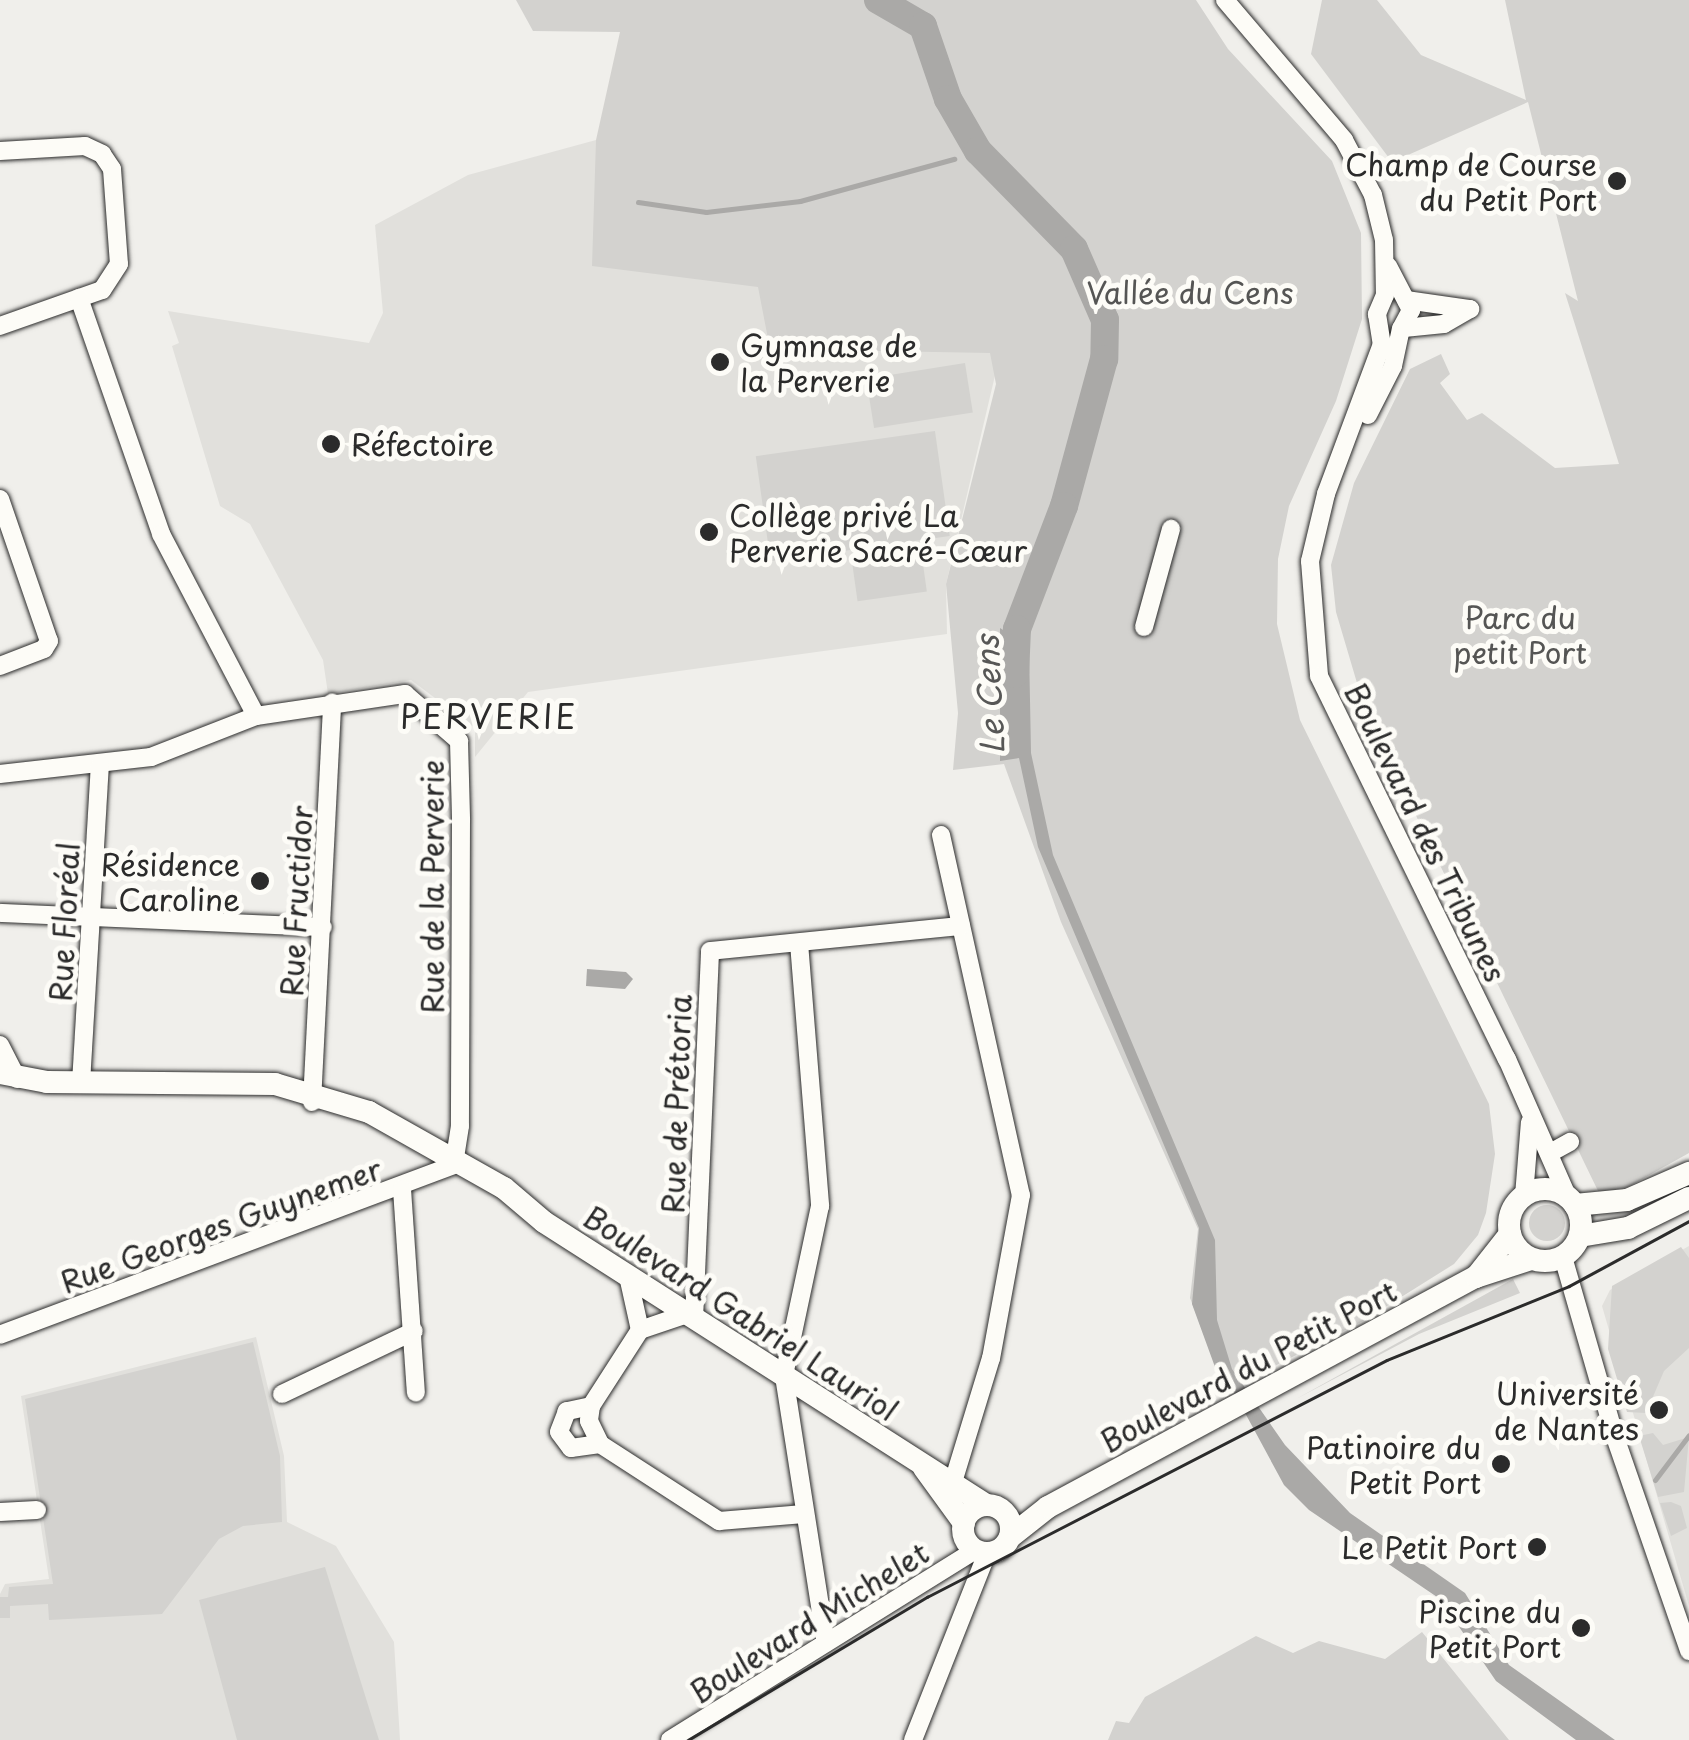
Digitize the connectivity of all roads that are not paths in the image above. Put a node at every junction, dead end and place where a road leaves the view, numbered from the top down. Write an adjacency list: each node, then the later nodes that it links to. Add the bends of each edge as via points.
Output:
1 (1225, 0): 4 (street, via 1344,140 1373,194)
2 (0, 151): 3 (street, via 86,146 112,169 114,279)
3 (79, 298): 6 (street); 14 (street, via 161,534)
4 (1396, 299): 5 (street, Boulevard des Tribunes, via 1377,314); 7 (street, Boulevard des Tribunes, via 1412,314); 7 (street, via 1470,310 1444,324)
5 (1382, 325): 7 (street); 8 (street, Boulevard des Tribunes, via 1374,372)
6 (0, 326)
7 (1402, 328): 8 (street, Boulevard des Tribunes, via 1393,366)
8 (1342, 453): 27 (street, Boulevard des Tribunes, via 1310,561 1319,676)
9 (0, 499): 12 (street, via 49,640 44,649)
10 (1171, 529): 11 (street)
11 (1144, 627)
12 (0, 666)
13 (332, 703): 14 (street, Rue de la Perverie); 20 (street, Rue Fructidor); 30 (street, Rue de la Perverie, via 405,694 459,741)
14 (256, 716): 15 (street, Rue de la Perverie, via 160,754)
15 (100, 764): 16 (street, Rue de la Perverie); 19 (street, Rue Floréal)
16 (0, 774)
17 (941, 835): 21 (street)
18 (0, 913): 19 (street)
19 (92, 918): 20 (street); 25 (street, Rue Floréal)
20 (322, 926): 26 (street, Rue Fructidor)
21 (961, 926): 22 (street); 52 (street, via 1021,1195 991,1358)
22 (798, 943): 42 (street, Rue de Prétoria, via 710,951); 46 (street, via 820,1206)
23 (0, 1045): 24 (street)
24 (6, 1078): 25 (main road, Boulevard Gabriel Lauriol)
25 (81, 1083): 26 (main road, Boulevard Gabriel Lauriol, via 214,1085)
26 (313, 1097): 30 (main road, Boulevard Gabriel Lauriol)
27 (1530, 1111): 29 (street, Boulevard des Tribunes); 33 (street, Boulevard des Tribunes)
28 (1570, 1142): 29 (street)
29 (1550, 1153): 35 (street, Boulevard des Tribunes)
30 (453, 1164): 32 (street, Rue Georges Guynemer); 40 (main road, Boulevard Gabriel Lauriol)
31 (1689, 1173): 35 (main road, via 1627,1200)
32 (402, 1189): 44 (street); 45 (street, Rue Georges Guynemer)
33 (1524, 1196): 35 (main road, via 1546,1189); 36 (main road, via 1511,1213)
34 (1689, 1198): 37 (main road, via 1628,1228)
35 (1571, 1201): 37 (main road)
36 (1510, 1234): 39 (main road); 41 (main road, Boulevard du Petit Port)
37 (1580, 1236): 38 (main road)
38 (1562, 1257): 39 (main road); 62 (street)
39 (1531, 1259): 41 (main road, Boulevard du Petit Port)
40 (628, 1276): 42 (main road, Boulevard Gabriel Lauriol); 43 (street)
41 (1476, 1277): 54 (main road, Boulevard du Petit Port)
42 (691, 1316): 43 (street); 46 (main road, Boulevard Gabriel Lauriol)
43 (640, 1330): 49 (street)
44 (414, 1332): 47 (street); 48 (street)
45 (0, 1335)
46 (784, 1376): 51 (main road, Boulevard Gabriel Lauriol); 57 (street)
47 (416, 1393)
48 (282, 1394)
49 (591, 1406): 50 (street, via 590,1428); 50 (street, via 567,1411 559,1432 571,1448)
50 (600, 1444): 57 (street, via 719,1521)
51 (922, 1466): 52 (main road, Boulevard Gabriel Lauriol); 58 (main road, Boulevard Gabriel Lauriol)
52 (954, 1479): 53 (main road, Boulevard Gabriel Lauriol)
53 (994, 1507): 54 (main road, Boulevard du Petit Port); 58 (main road); 59 (main road)
54 (1048, 1507): 59 (main road, Boulevard du Petit Port)
55 (37, 1510): 56 (street)
56 (0, 1512)
57 (804, 1514): 61 (street)
58 (964, 1523): 60 (main road, Boulevard Gabriel Lauriol)
59 (1010, 1536): 60 (main road, Boulevard du Petit Port)
60 (981, 1551): 61 (street, Boulevard Michelet); 64 (street)
61 (826, 1643): 63 (street, Boulevard Michelet)
62 (1689, 1651)
63 (670, 1740)
64 (913, 1740)

